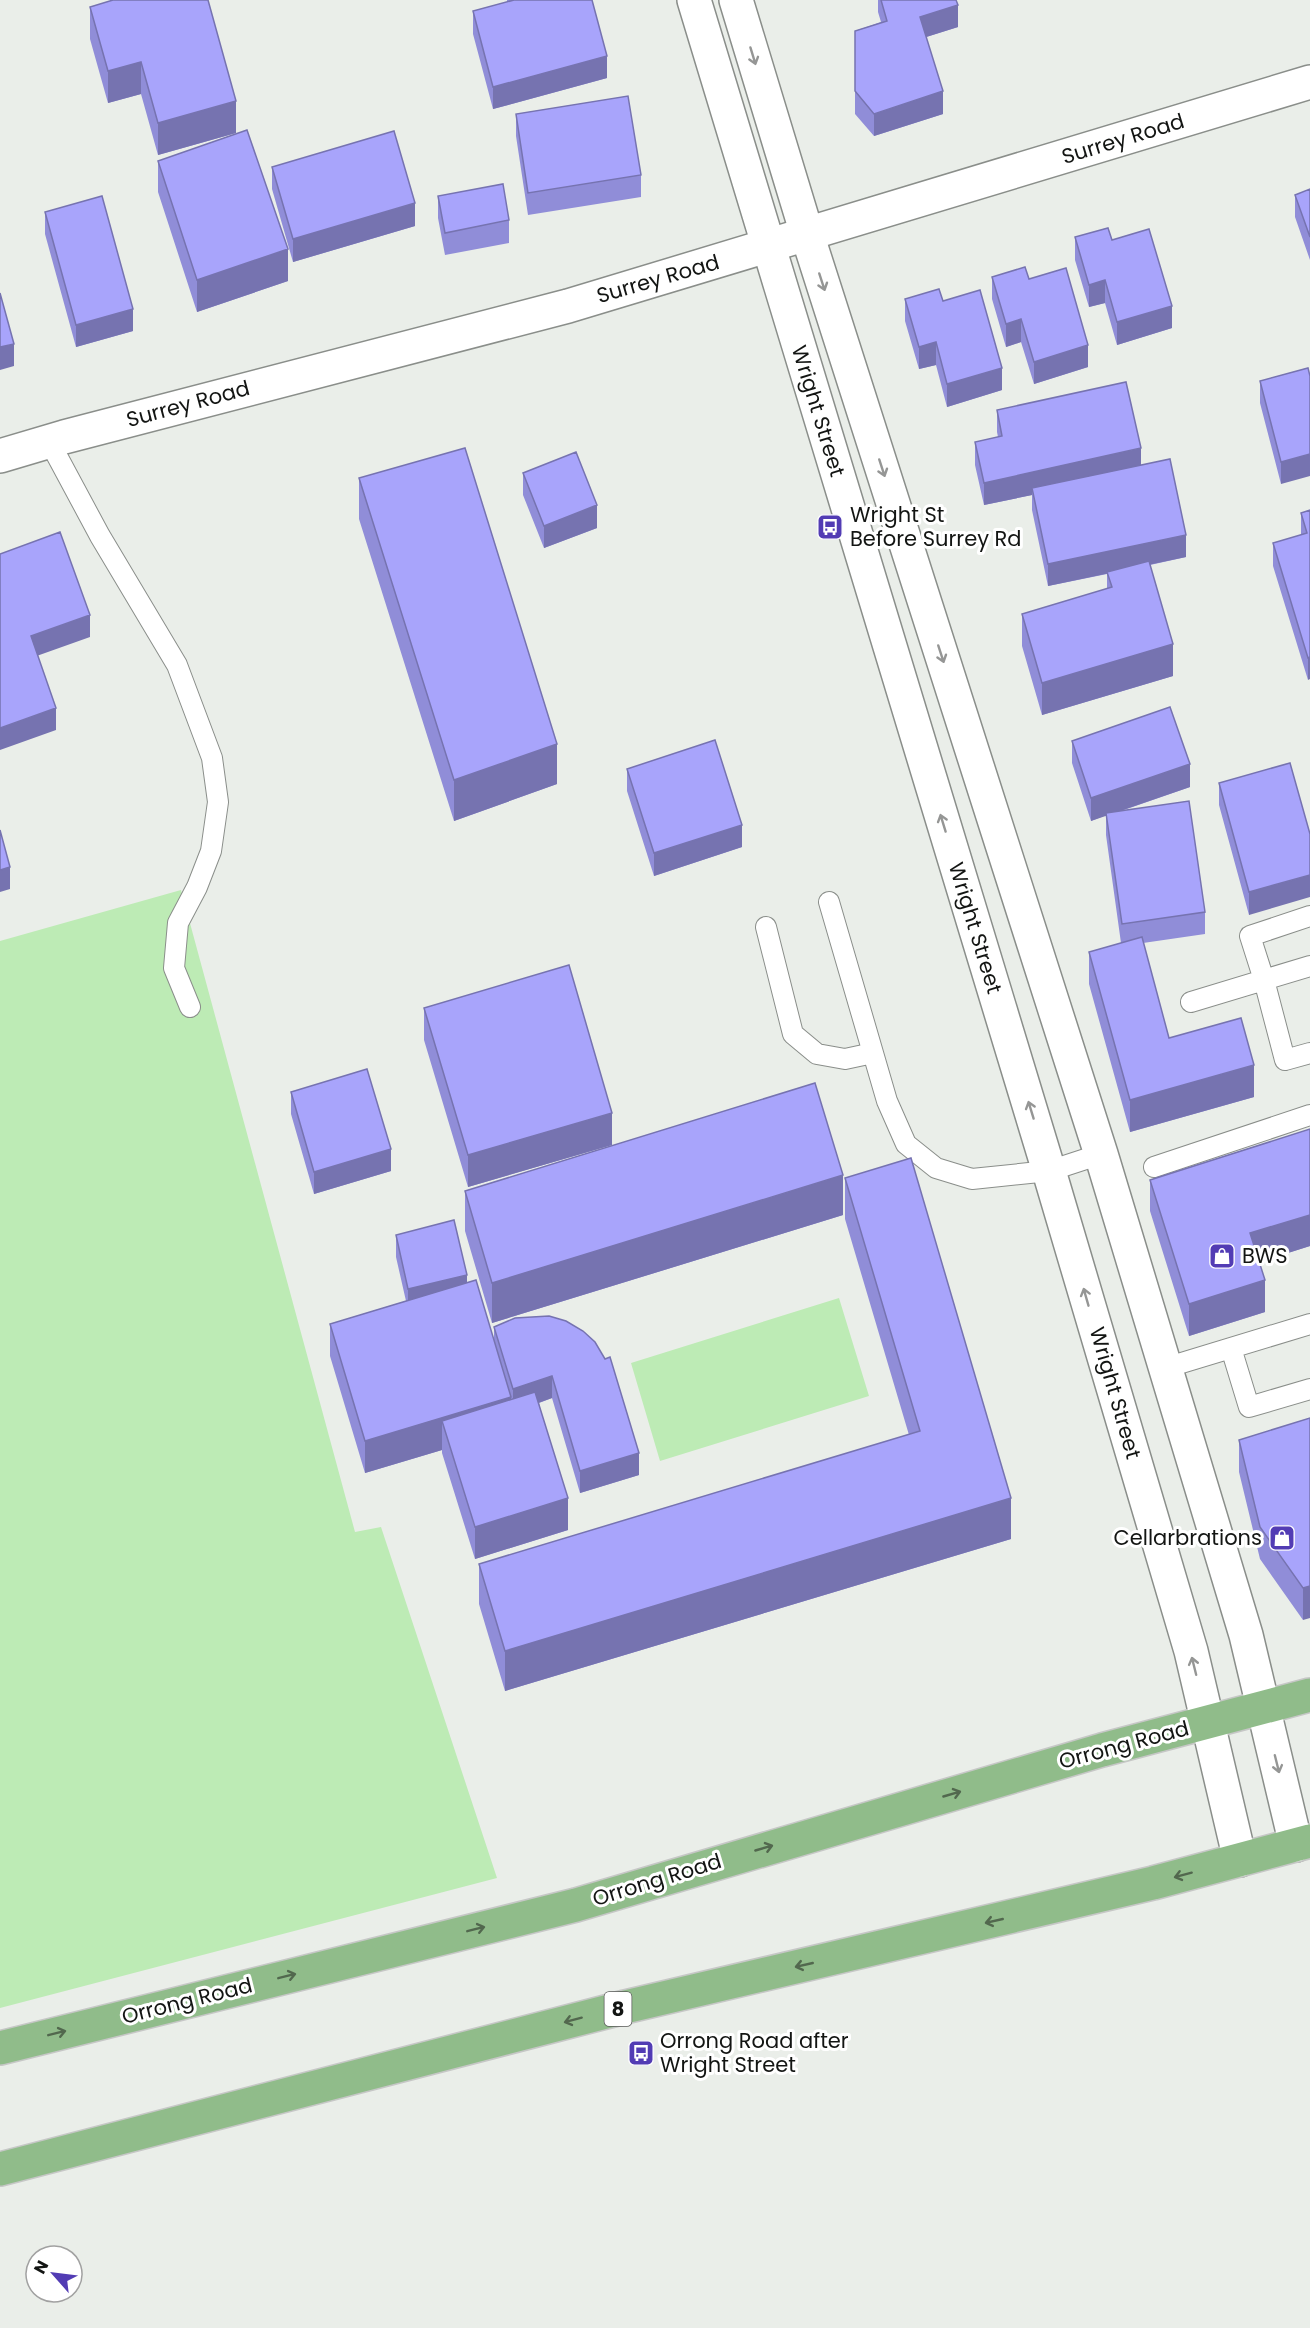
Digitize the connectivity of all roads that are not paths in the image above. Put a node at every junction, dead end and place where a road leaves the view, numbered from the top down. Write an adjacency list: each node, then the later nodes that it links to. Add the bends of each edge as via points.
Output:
1 (694, 0): 5 (street, Wright Street)
2 (736, 0): 4 (street, Wright Street, one-way to 4)
3 (1310, 82): 4 (street, Surrey Road)
4 (807, 234): 5 (street, Surrey Road); 18 (street, Wright Street, one-way to 18)
5 (768, 247): 6 (street, Surrey Road, via 568,306); 20 (street, Wright Street, one-way to 5)
6 (49, 441): 7 (street, Surrey Road); 14 (lane, via 177,665 212,758 218,802 211,851 177,933 174,968)
7 (0, 456)
8 (829, 902): 15 (lane)
9 (1310, 915): 12 (lane, via 1250,936)
10 (766, 927): 15 (lane, via 793,1034 818,1054 845,1059)
11 (1310, 966): 12 (lane)
12 (1264, 980): 13 (lane); 16 (lane, via 1285,1060)
13 (1191, 1002)
14 (190, 1007)
15 (873, 1053): 20 (lane, via 887,1101 906,1144 936,1168 972,1179)
16 (1310, 1053)
17 (1310, 1115): 19 (lane)
18 (1101, 1154): 20 (lane); 23 (street, Wright Street)
19 (1154, 1167)
20 (1049, 1171): 27 (street, Wright Street, one-way to 20)
21 (1310, 1324): 22 (lane)
22 (1231, 1348): 23 (lane); 24 (lane, via 1249,1407)
23 (1165, 1368): 26 (street, Wright Street, via 1246,1635)
24 (1310, 1389)
25 (1310, 1695): 26 (highway, Orrong Road)
26 (1263, 1707): 27 (highway, Orrong Road); 28 (street, Wright Street, one-way to 28)
27 (1209, 1722): 29 (street, Wright Street); 30 (highway, Orrong Road, one-way to 27, via 576,1905)
28 (1303, 1843): 29 (highway, 8)
29 (1240, 1860): 31 (highway, 8, one-way to 31, via 625,2007)
30 (0, 2048)
31 (0, 2169)

